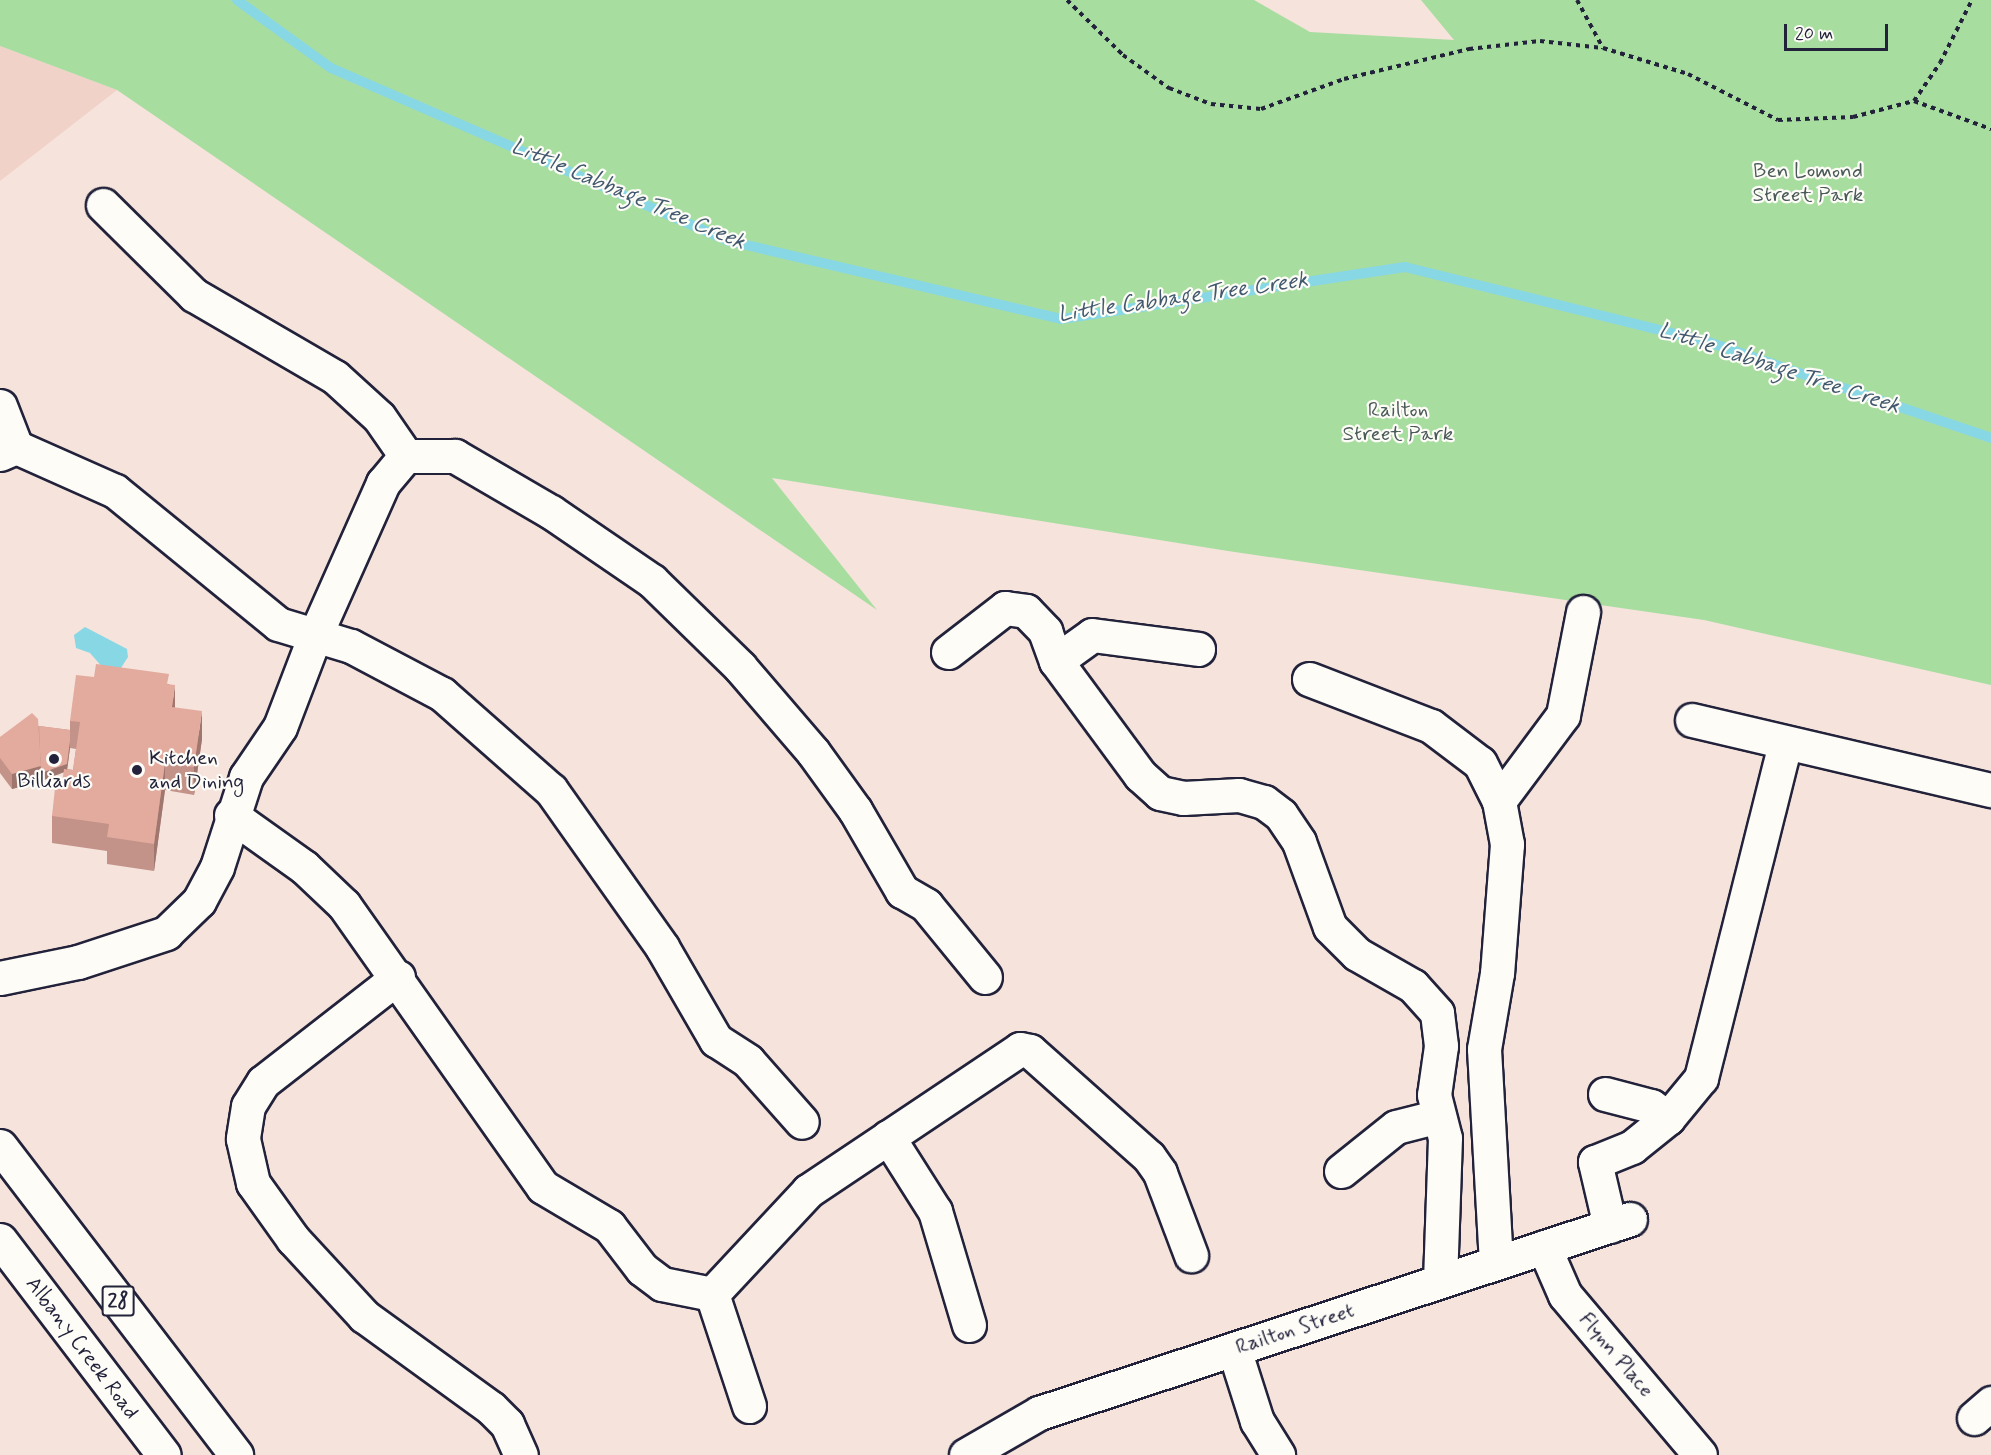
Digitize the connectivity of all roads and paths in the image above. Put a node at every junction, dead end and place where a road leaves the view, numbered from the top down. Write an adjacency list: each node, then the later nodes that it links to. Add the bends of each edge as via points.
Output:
1 (1067, 0): 4 (path, via 1123,56 1169,88 1210,104 1261,109 1344,79 1469,49 1540,41)
2 (1577, 0): 4 (path)
3 (1972, 0): 5 (path, via 1940,63)
4 (1602, 48): 5 (path, via 1688,74 1778,120 1853,117)
5 (1914, 100): 6 (path)
6 (1991, 129)
7 (104, 205): 10 (street, via 194,295 336,377 379,417)
8 (0, 406): 9 (street)
9 (8, 451): 12 (street, via 115,491 278,624)
10 (406, 456): 12 (street, via 383,483); 23 (street, via 455,456 551,512 652,581 740,667 813,752 855,810 902,891 926,905)
11 (1583, 612): 20 (street, via 1563,715)
12 (314, 638): 21 (street, via 280,727 246,777); 28 (street, via 351,646 442,694 551,790 662,947 716,1040 748,1061)
13 (1198, 649): 15 (street, via 1092,634)
14 (948, 652): 15 (street, via 1005,608 1026,611 1045,631)
15 (1056, 661): 26 (street, via 1140,775 1160,792 1183,798 1239,795 1264,802 1281,815 1299,842 1330,927 1357,954 1413,986 1437,1013 1441,1046 1434,1095)
16 (1309, 679): 20 (street, via 1431,726 1480,763)
17 (1692, 720): 18 (street)
18 (1785, 744): 19 (street); 27 (street, via 1701,1078)
19 (1991, 790)
20 (1499, 801): 35 (street, via 1507,844 1497,973 1484,1049)
21 (231, 815): 22 (street, via 304,867 344,905); 24 (street, via 217,867 199,901 166,933 78,962)
22 (398, 977): 37 (street, via 543,1187 609,1226 642,1269 662,1284); 43 (street, via 263,1082 249,1106 243,1139 253,1183 293,1239 364,1316 491,1408 507,1424)
23 (985, 977)
24 (0, 978)
25 (1605, 1094): 27 (street, via 1651,1106)
26 (1439, 1116): 31 (street, via 1396,1127); 36 (street, via 1445,1138)
27 (1668, 1118): 33 (street, Railton Street, via 1632,1147 1595,1162 1620,1222)
28 (802, 1122)
29 (888, 1137): 34 (street, via 1011,1054 1020,1049 1030,1051 1149,1157 1160,1173); 37 (street, via 808,1191); 38 (street, via 935,1211)
30 (0, 1146): 42 (street, 28)
31 (1341, 1171)
32 (0, 1240): 41 (street, Albany Creek Road)
33 (1544, 1247): 35 (street, Railton Street); 46 (street, Flynn Place, via 1565,1295)
34 (1191, 1255)
35 (1496, 1263): 36 (street, Railton Street)
36 (1440, 1281): 39 (street, Railton Street)
37 (712, 1294): 40 (street)
38 (969, 1325)
39 (1234, 1349): 44 (street, Railton Street, via 1039,1413); 45 (street, via 1257,1421)
40 (749, 1406)
41 (164, 1455)
42 (236, 1455)
43 (521, 1455)
44 (966, 1455)
45 (1278, 1455)
46 (1700, 1455)

